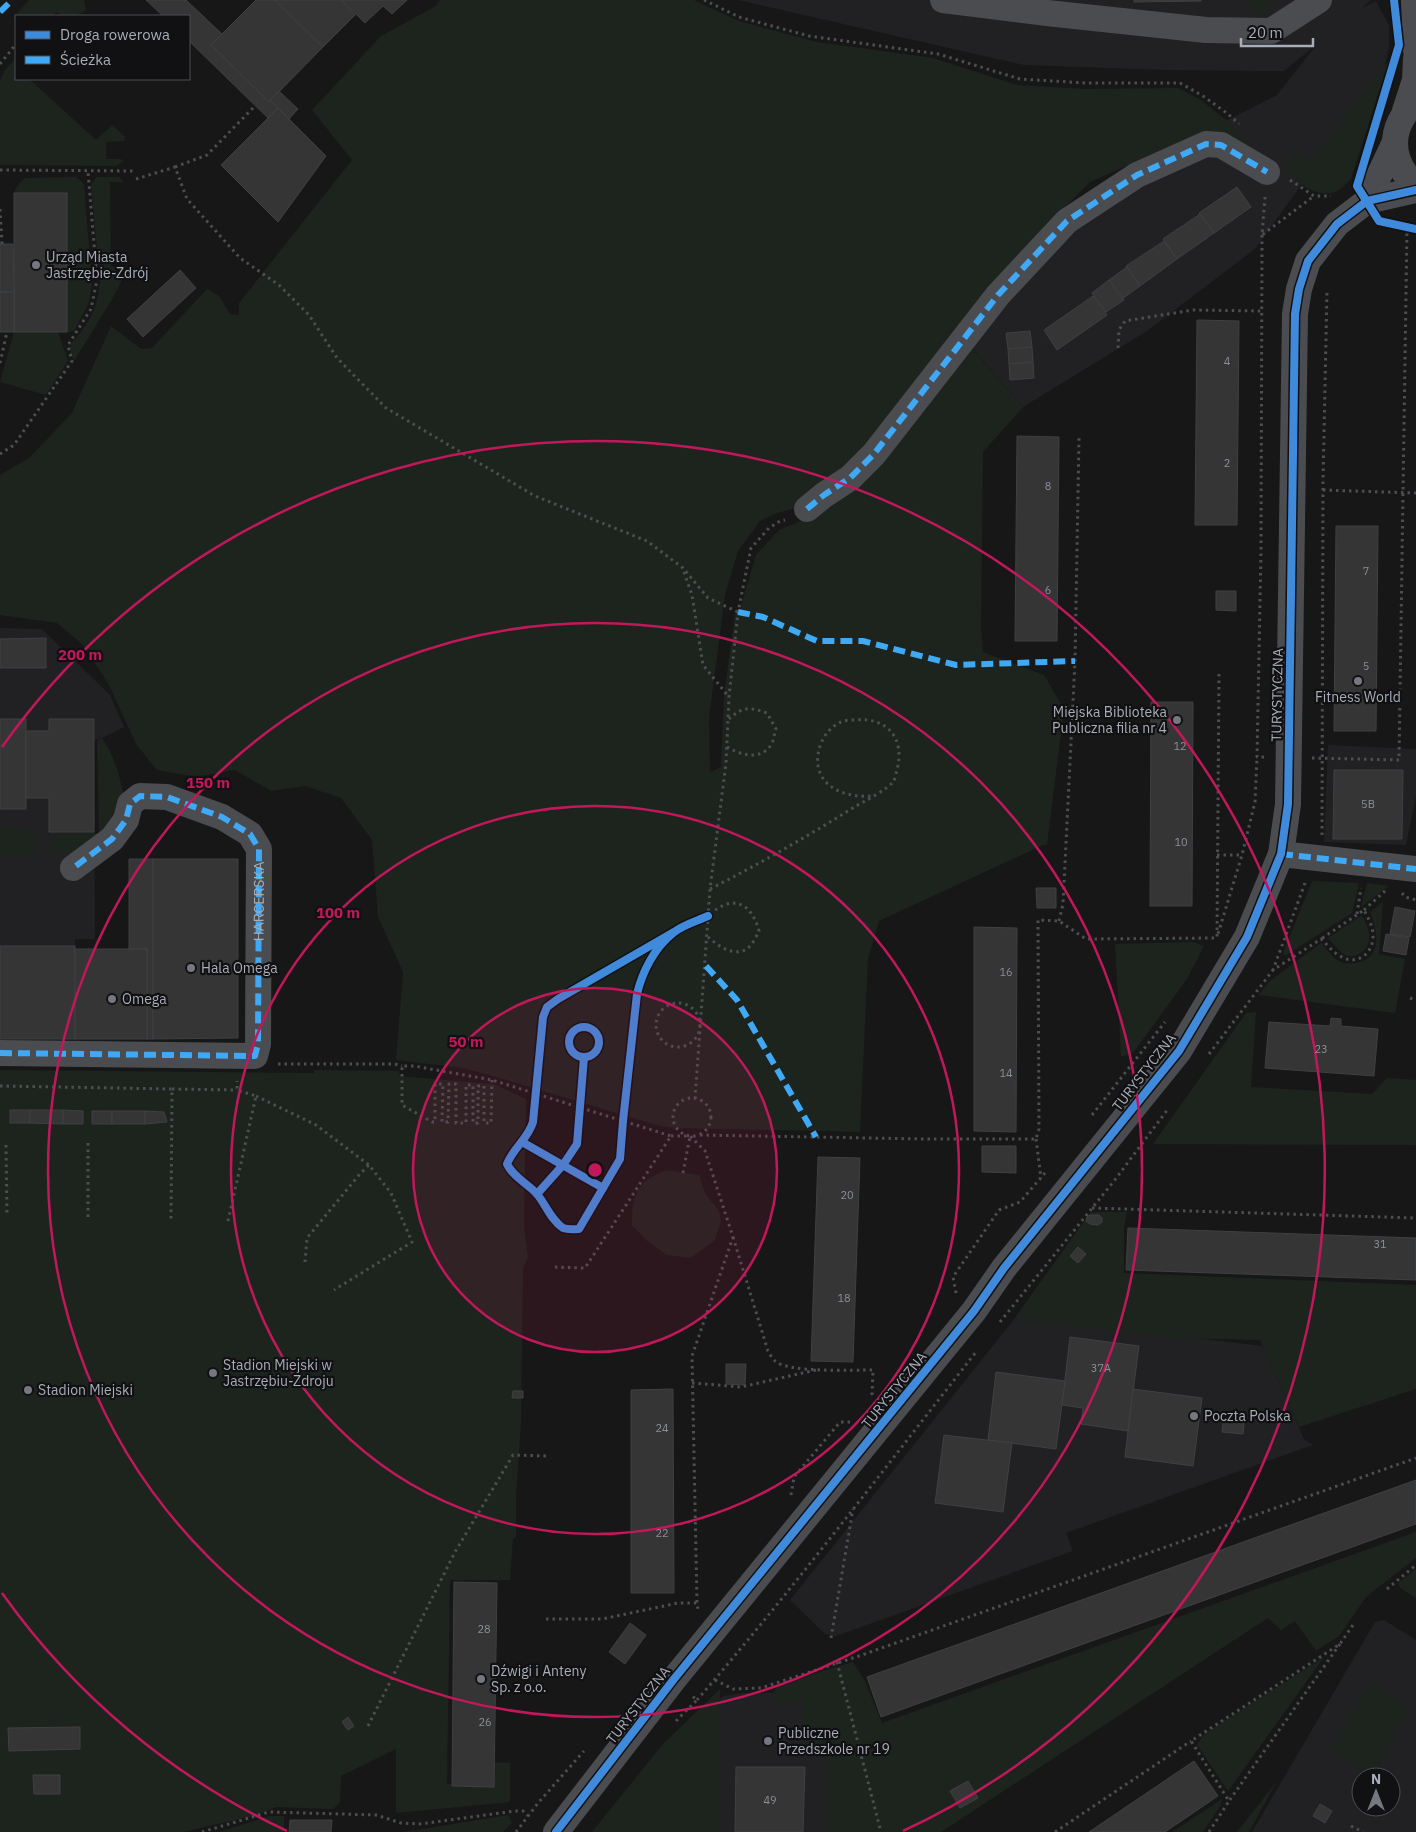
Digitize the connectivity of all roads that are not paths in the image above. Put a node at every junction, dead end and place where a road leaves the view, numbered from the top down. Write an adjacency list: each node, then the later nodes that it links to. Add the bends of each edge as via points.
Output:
1 (943, 0): 2 (street, via 1206,30 1271,31)
2 (1319, 0)
3 (1415, 0): 4 (street)
4 (1416, 50)
5 (1416, 59): 6 (street, TURYSTYCZNA)
6 (1411, 106): 7 (street, TURYSTYCZNA, via 1397,126)
7 (1394, 144): 9 (street, via 1398,161); 11 (street, TURYSTYCZNA)
8 (1276, 174): 12 (street, via 1220,145 1206,144 1137,175 1067,221 998,295 874,454 850,478)
9 (1416, 186)
10 (1416, 190): 11 (street, TURYSTYCZNA)
11 (1373, 211): 13 (street, TURYSTYCZNA, via 1337,224 1308,261 1295,314 1288,804)
12 (807, 509)
13 (1281, 854): 15 (street); 17 (street, TURYSTYCZNA, via 1247,937 1179,1051 1004,1268 974,1311 674,1679)
14 (73, 868): 16 (street, HARCERSKA, via 112,839 126,820 130,804 140,796 167,798 222,816 250,834 258,849 258,1044 246,1056)
15 (1416, 869)
16 (0, 1053)
17 (556, 1832)

